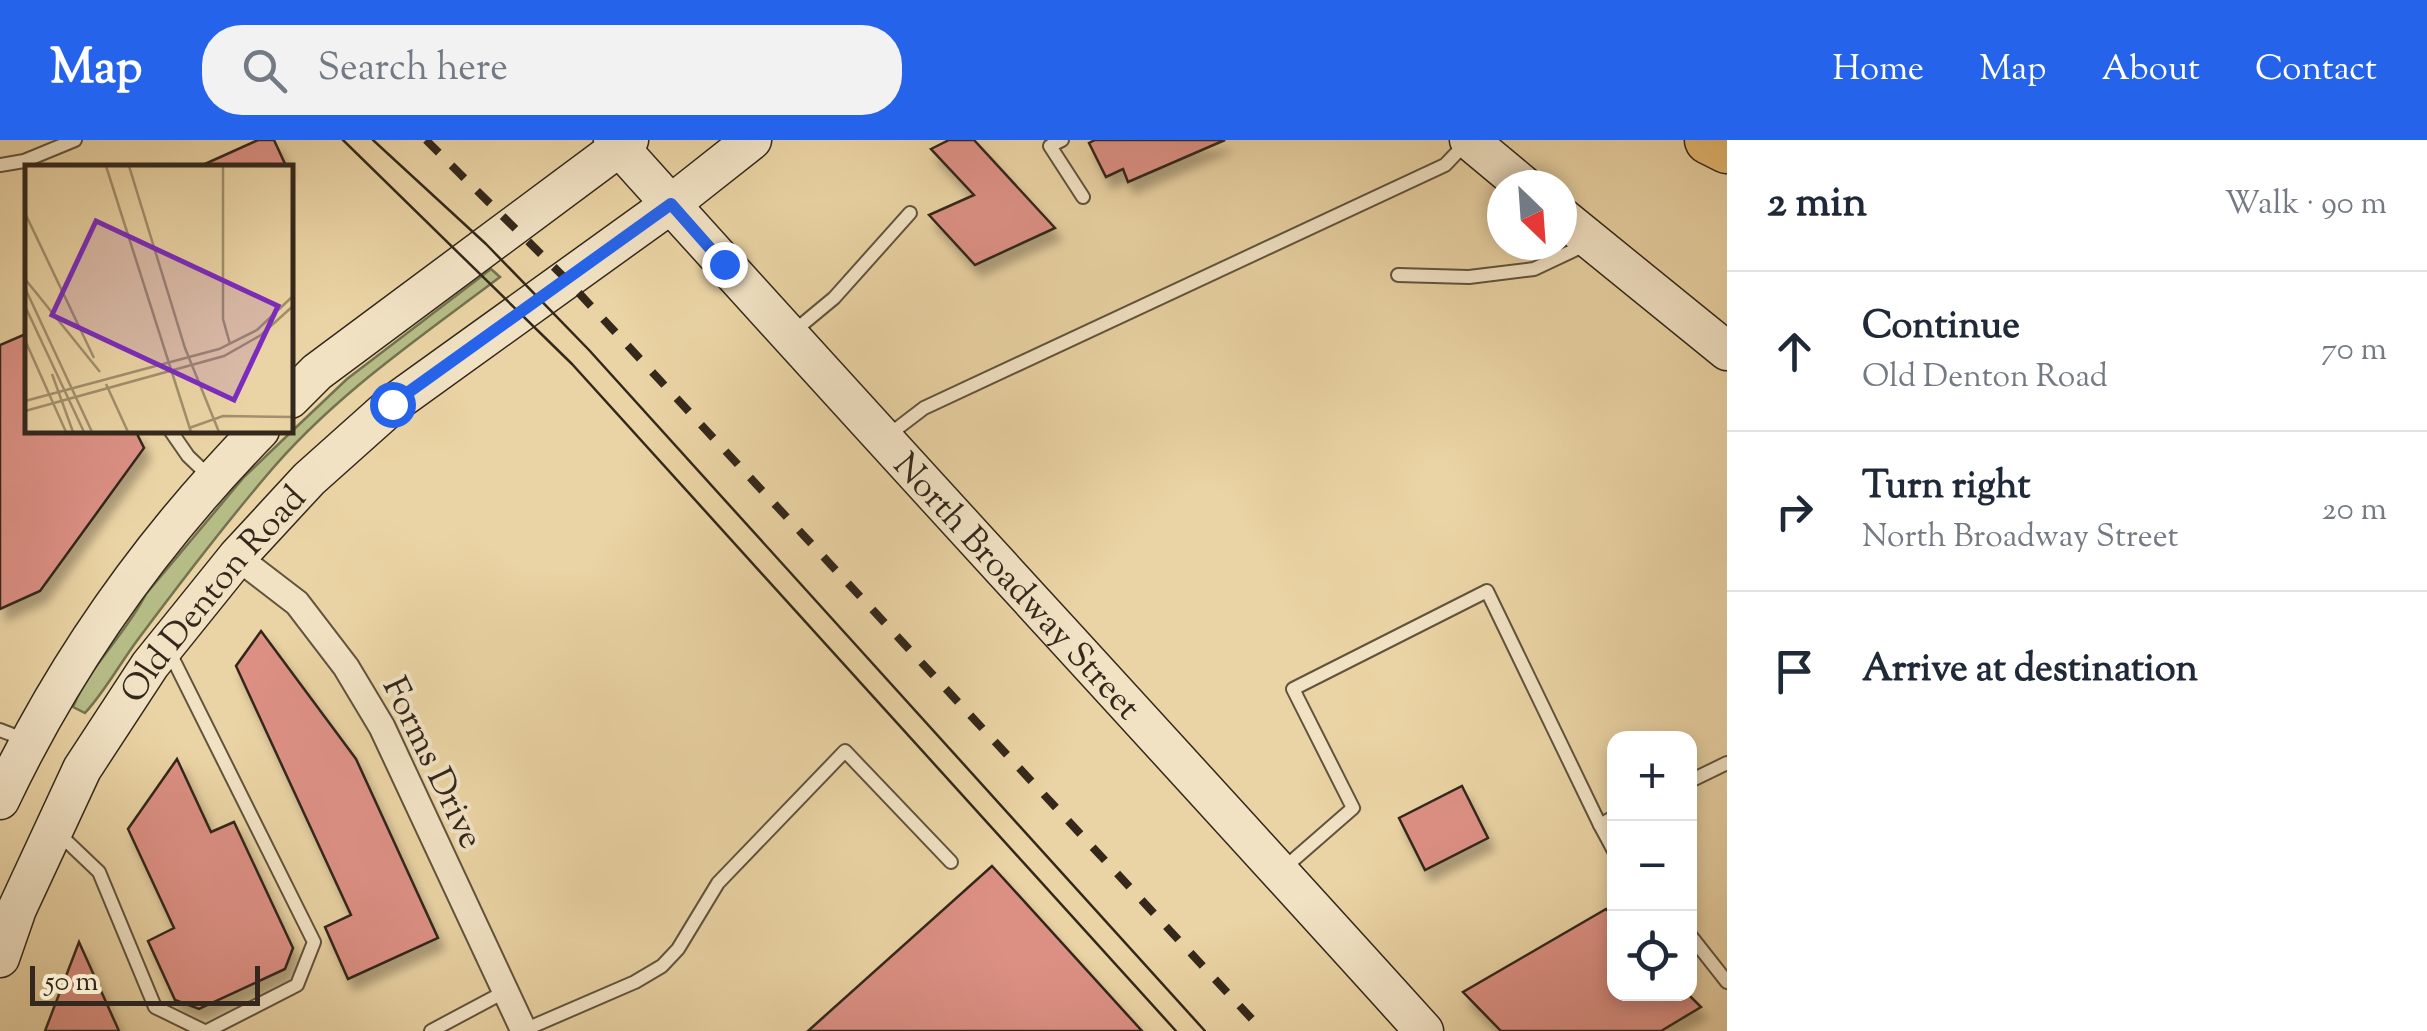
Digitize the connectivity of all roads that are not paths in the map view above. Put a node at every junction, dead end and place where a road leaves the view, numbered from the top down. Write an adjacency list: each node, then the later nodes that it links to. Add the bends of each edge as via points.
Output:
1 (75, 140): 8 (lane)
2 (752, 140): 11 (main road, Old Denton Road)
3 (1062, 140): 10 (lane, via 1050,146)
4 (1469, 140): 9 (main road); 21 (lane, via 1445,165 924,408)
5 (1709, 140): 7 (highway)
6 (621, 143): 11 (main road, North Broadway Street); 18 (main road, via 317,372)
7 (1727, 149)
8 (0, 165)
9 (1505, 170)
10 (1083, 196)
11 (671, 204): 16 (main road, North Broadway Street); 23 (main road, Old Denton Road, via 392,404)
12 (910, 213): 16 (lane, via 834,298)
13 (1577, 230): 14 (main road)
14 (1592, 242): 15 (lane, via 1534,269 1468,277); 17 (main road)
15 (1398, 275)
16 (787, 336): 21 (main road, North Broadway Street)
17 (1727, 351)
18 (292, 398)
19 (171, 432): 22 (lane)
20 (258, 432): 22 (main road, Old Denton Road)
21 (885, 438): 35 (main road, North Broadway Street)
22 (214, 480): 25 (main road, Old Denton Road)
23 (237, 557): 24 (main road, Old Denton Road); 39 (street, Forms Drive, via 298,603 346,666)
24 (166, 646): 27 (main road, Old Denton Road); 40 (lane, via 314,942 298,985)
25 (14, 736): 27 (main road); 29 (main road, Old Denton Road)
26 (1727, 763): 28 (lane)
27 (82, 769): 32 (main road, Old Denton Road)
28 (1697, 778)
29 (0, 800)
30 (1607, 820): 31 (lane)
31 (1600, 824): 33 (lane); 35 (lane, via 1488,591 1293,689 1353,808)
32 (55, 829): 37 (main road, Old Denton Road); 40 (lane, via 99,872 155,1007)
33 (1607, 838)
34 (951, 862): 42 (lane, via 845,751 718,883 662,966)
35 (1280, 872): 43 (main road, North Broadway Street)
36 (1697, 944): 38 (lane)
37 (0, 958)
38 (1727, 982)
39 (506, 991): 41 (lane); 42 (street, Forms Drive)
40 (206, 1031)
41 (430, 1031)
42 (524, 1031)
43 (1424, 1031)

